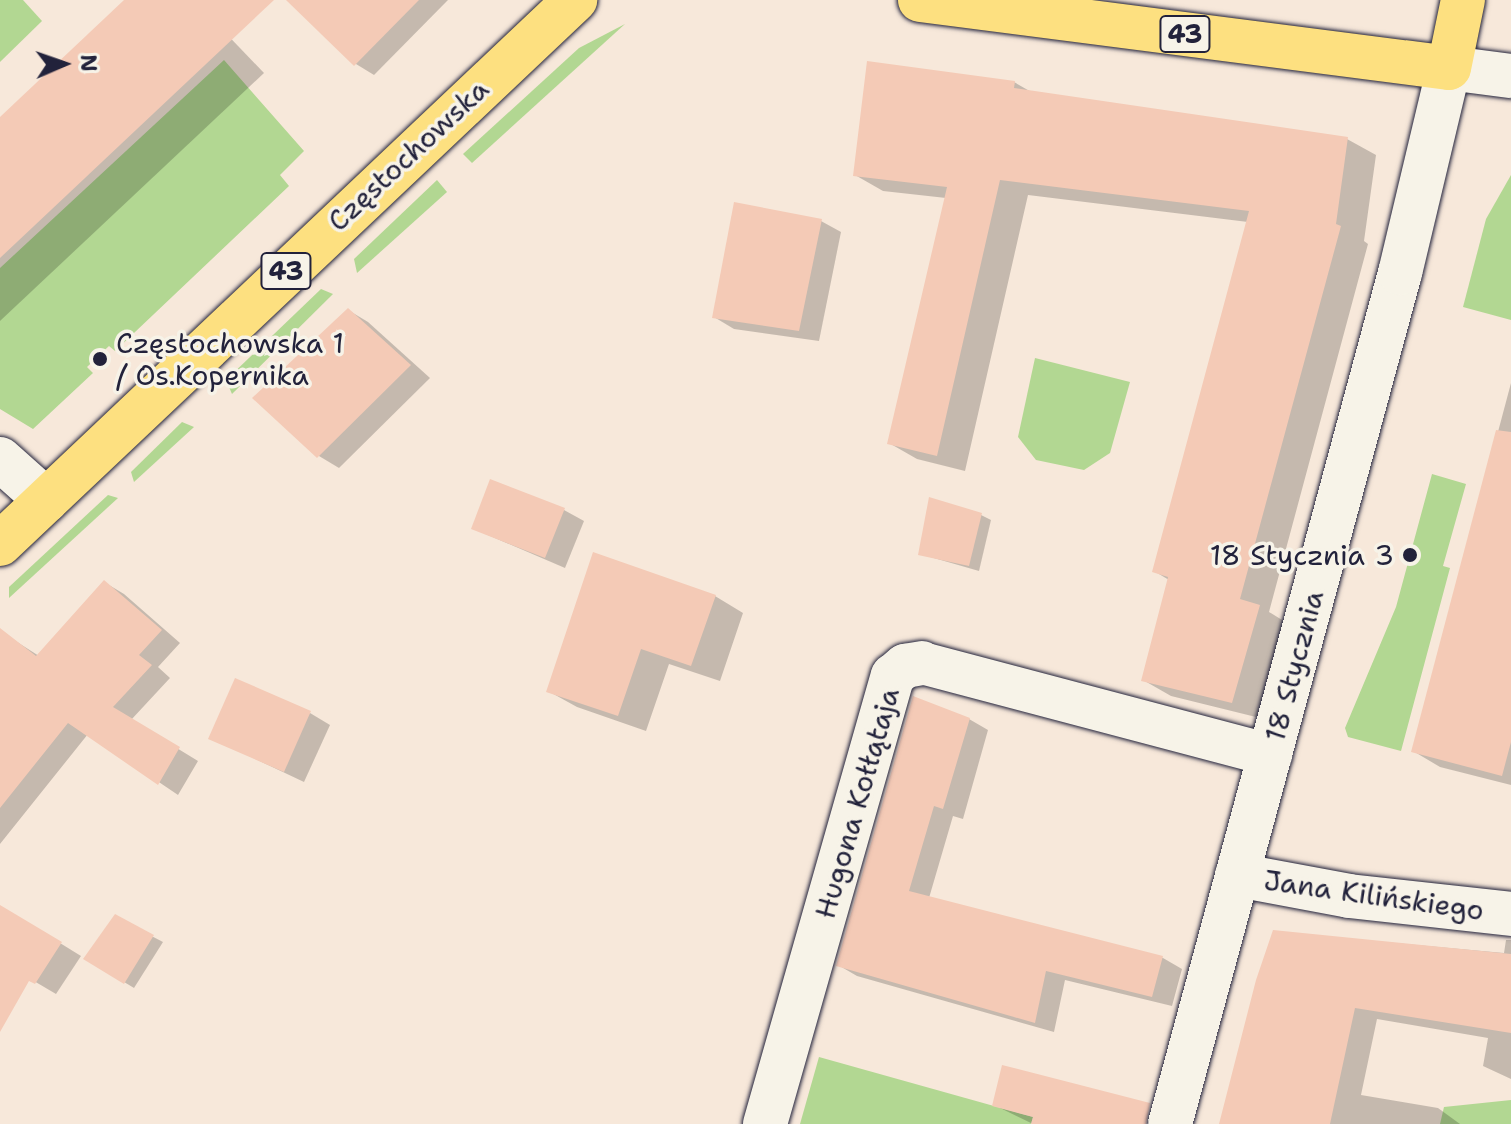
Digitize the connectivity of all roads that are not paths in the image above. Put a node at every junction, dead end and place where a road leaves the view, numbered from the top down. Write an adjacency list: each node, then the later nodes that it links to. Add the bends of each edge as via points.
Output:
1 (575, 0): 7 (main road, Częstochowska / 43)
2 (920, 0): 4 (main road, 43)
3 (1463, 0): 4 (main road)
4 (1449, 68): 5 (main road); 10 (main road, 18 Stycznia)
5 (1511, 76)
6 (0, 459): 7 (main road)
7 (46, 500): 8 (main road, Częstochowska / 43)
8 (0, 544)
9 (922, 663): 10 (street, Hugona Kołłątaja); 13 (main road, Hugona Kołłątaja, via 905,666 893,676)
10 (1271, 755): 11 (main road, 18 Stycznia)
11 (1237, 875): 12 (main road, Jana Kilińskiego, via 1349,896); 14 (main road, 18 Stycznia)
12 (1511, 914)
13 (765, 1124)
14 (1170, 1124)

